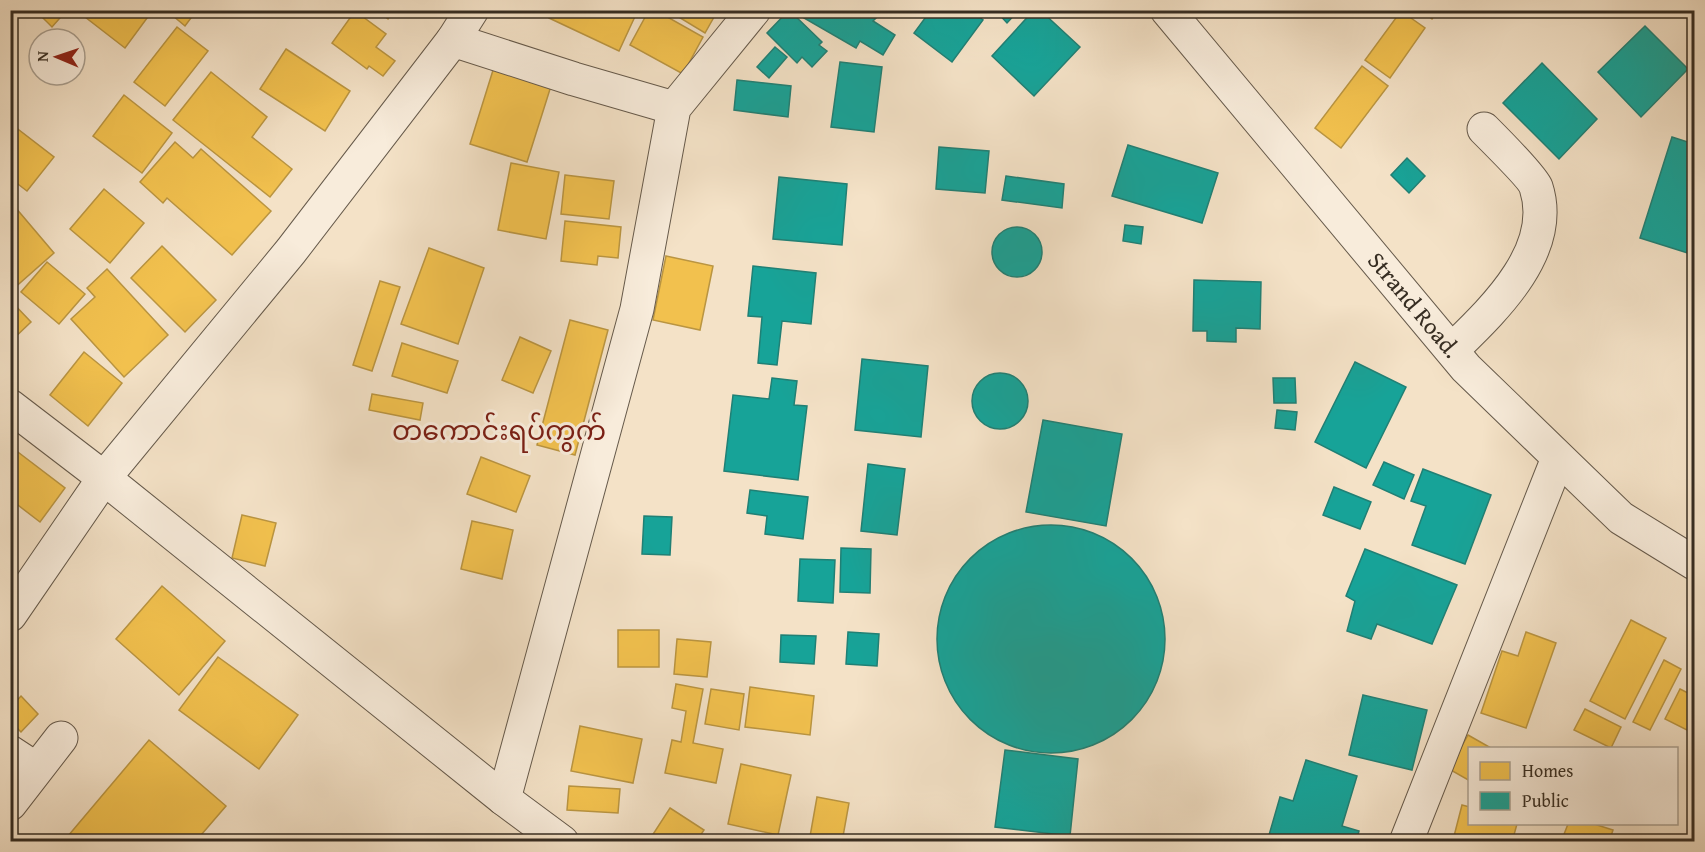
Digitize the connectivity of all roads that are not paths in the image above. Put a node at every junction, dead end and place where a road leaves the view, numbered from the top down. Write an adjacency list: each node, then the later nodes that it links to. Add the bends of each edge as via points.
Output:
1 (472, 10): 4 (street)
2 (754, 10): 5 (street)
3 (1167, 10): 7 (street, Strand Road.)
4 (453, 40): 5 (street); 10 (street, via 291,251)
5 (674, 108): 15 (street, via 637,309)
6 (1484, 129): 7 (street, via 1536,186 1540,212 1534,246 1525,267 1484,320)
7 (1452, 350): 9 (street, Strand Road.)
8 (10, 406): 10 (street)
9 (1558, 458): 11 (street, Strand Road., via 1621,518); 18 (street)
10 (104, 477): 12 (street); 15 (street)
11 (1695, 563)
12 (10, 615)
13 (61, 738): 14 (street)
14 (23, 761): 16 (street)
15 (504, 799): 17 (street)
16 (10, 804)
17 (562, 842)
18 (1406, 842)

